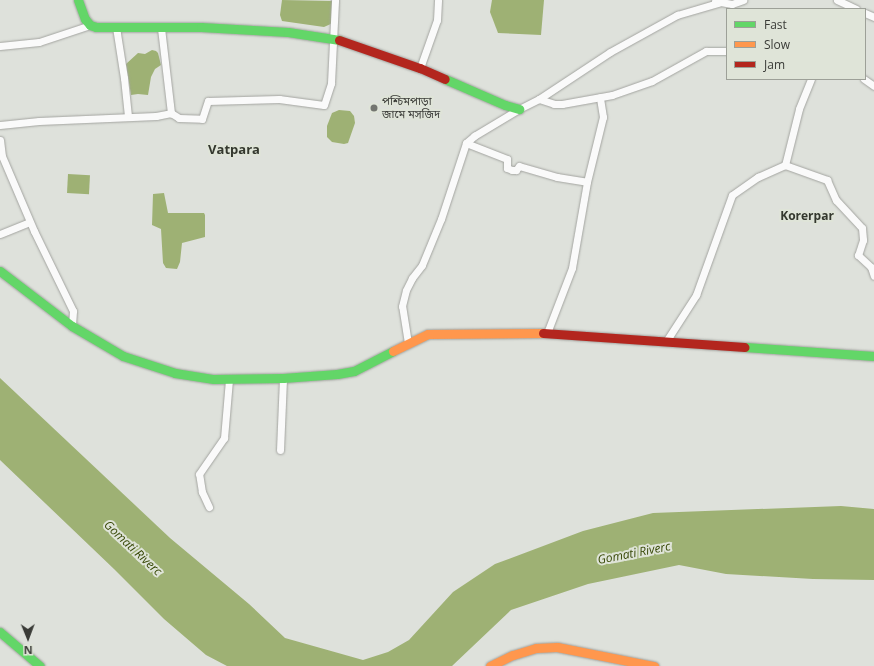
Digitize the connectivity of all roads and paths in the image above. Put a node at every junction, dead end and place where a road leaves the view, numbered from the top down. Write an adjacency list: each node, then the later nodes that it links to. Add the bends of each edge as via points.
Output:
1 (78, 0): 10 (street)
2 (335, 0): 13 (street)
3 (438, 0): 16 (street, via 437,20)
4 (743, 0): 7 (street)
5 (837, 0): 9 (street)
6 (716, 1): 7 (street); 21 (street, via 677,15 610,52)
7 (732, 4): 8 (street)
8 (738, 8)
9 (854, 8)
10 (90, 25): 11 (street); 14 (street, via 39,42)
11 (116, 27): 12 (street); 24 (street)
12 (161, 28): 13 (street, via 201,27 288,32); 23 (street)
13 (334, 38): 16 (street); 23 (street, via 331,83 324,105 279,99 208,101 202,119 179,118)
14 (0, 46)
15 (726, 51): 20 (street, via 706,51 652,81)
16 (420, 68): 22 (street, via 505,105)
17 (811, 80): 28 (street, via 799,109)
18 (865, 80): 19 (street)
19 (874, 86)
20 (600, 97): 21 (street, via 562,104); 29 (street, via 603,117)
21 (539, 100): 22 (street)
22 (519, 108): 27 (street)
23 (170, 113): 24 (street)
24 (128, 117): 25 (street)
25 (0, 125)
26 (0, 140): 30 (street, via 2,156)
27 (466, 143): 29 (street, via 507,159 507,168 512,170 519,166 557,177); 38 (street, via 441,219 422,265 406,290 402,306)
28 (785, 165): 32 (street, via 827,180 836,200 862,228 858,255); 37 (street, via 758,177 732,195 696,295)
29 (587, 182): 36 (street, via 572,268)
30 (30, 222): 31 (street); 35 (street, via 73,311)
31 (0, 234)
32 (873, 267): 34 (street)
33 (0, 271): 35 (street)
34 (874, 276)
35 (72, 326): 41 (street, via 123,356 174,373)
36 (547, 333): 37 (street); 38 (street, via 428,334)
37 (667, 340): 39 (street)
38 (408, 343): 40 (street, via 354,371)
39 (874, 356)
40 (283, 378): 41 (street); 42 (street)
41 (230, 380): 43 (street, via 224,438 199,474 202,492)
42 (280, 450)
43 (209, 507)
44 (0, 632): 45 (street)
45 (40, 666)
46 (490, 666): 47 (street, via 536,648 557,647)
47 (654, 666)

